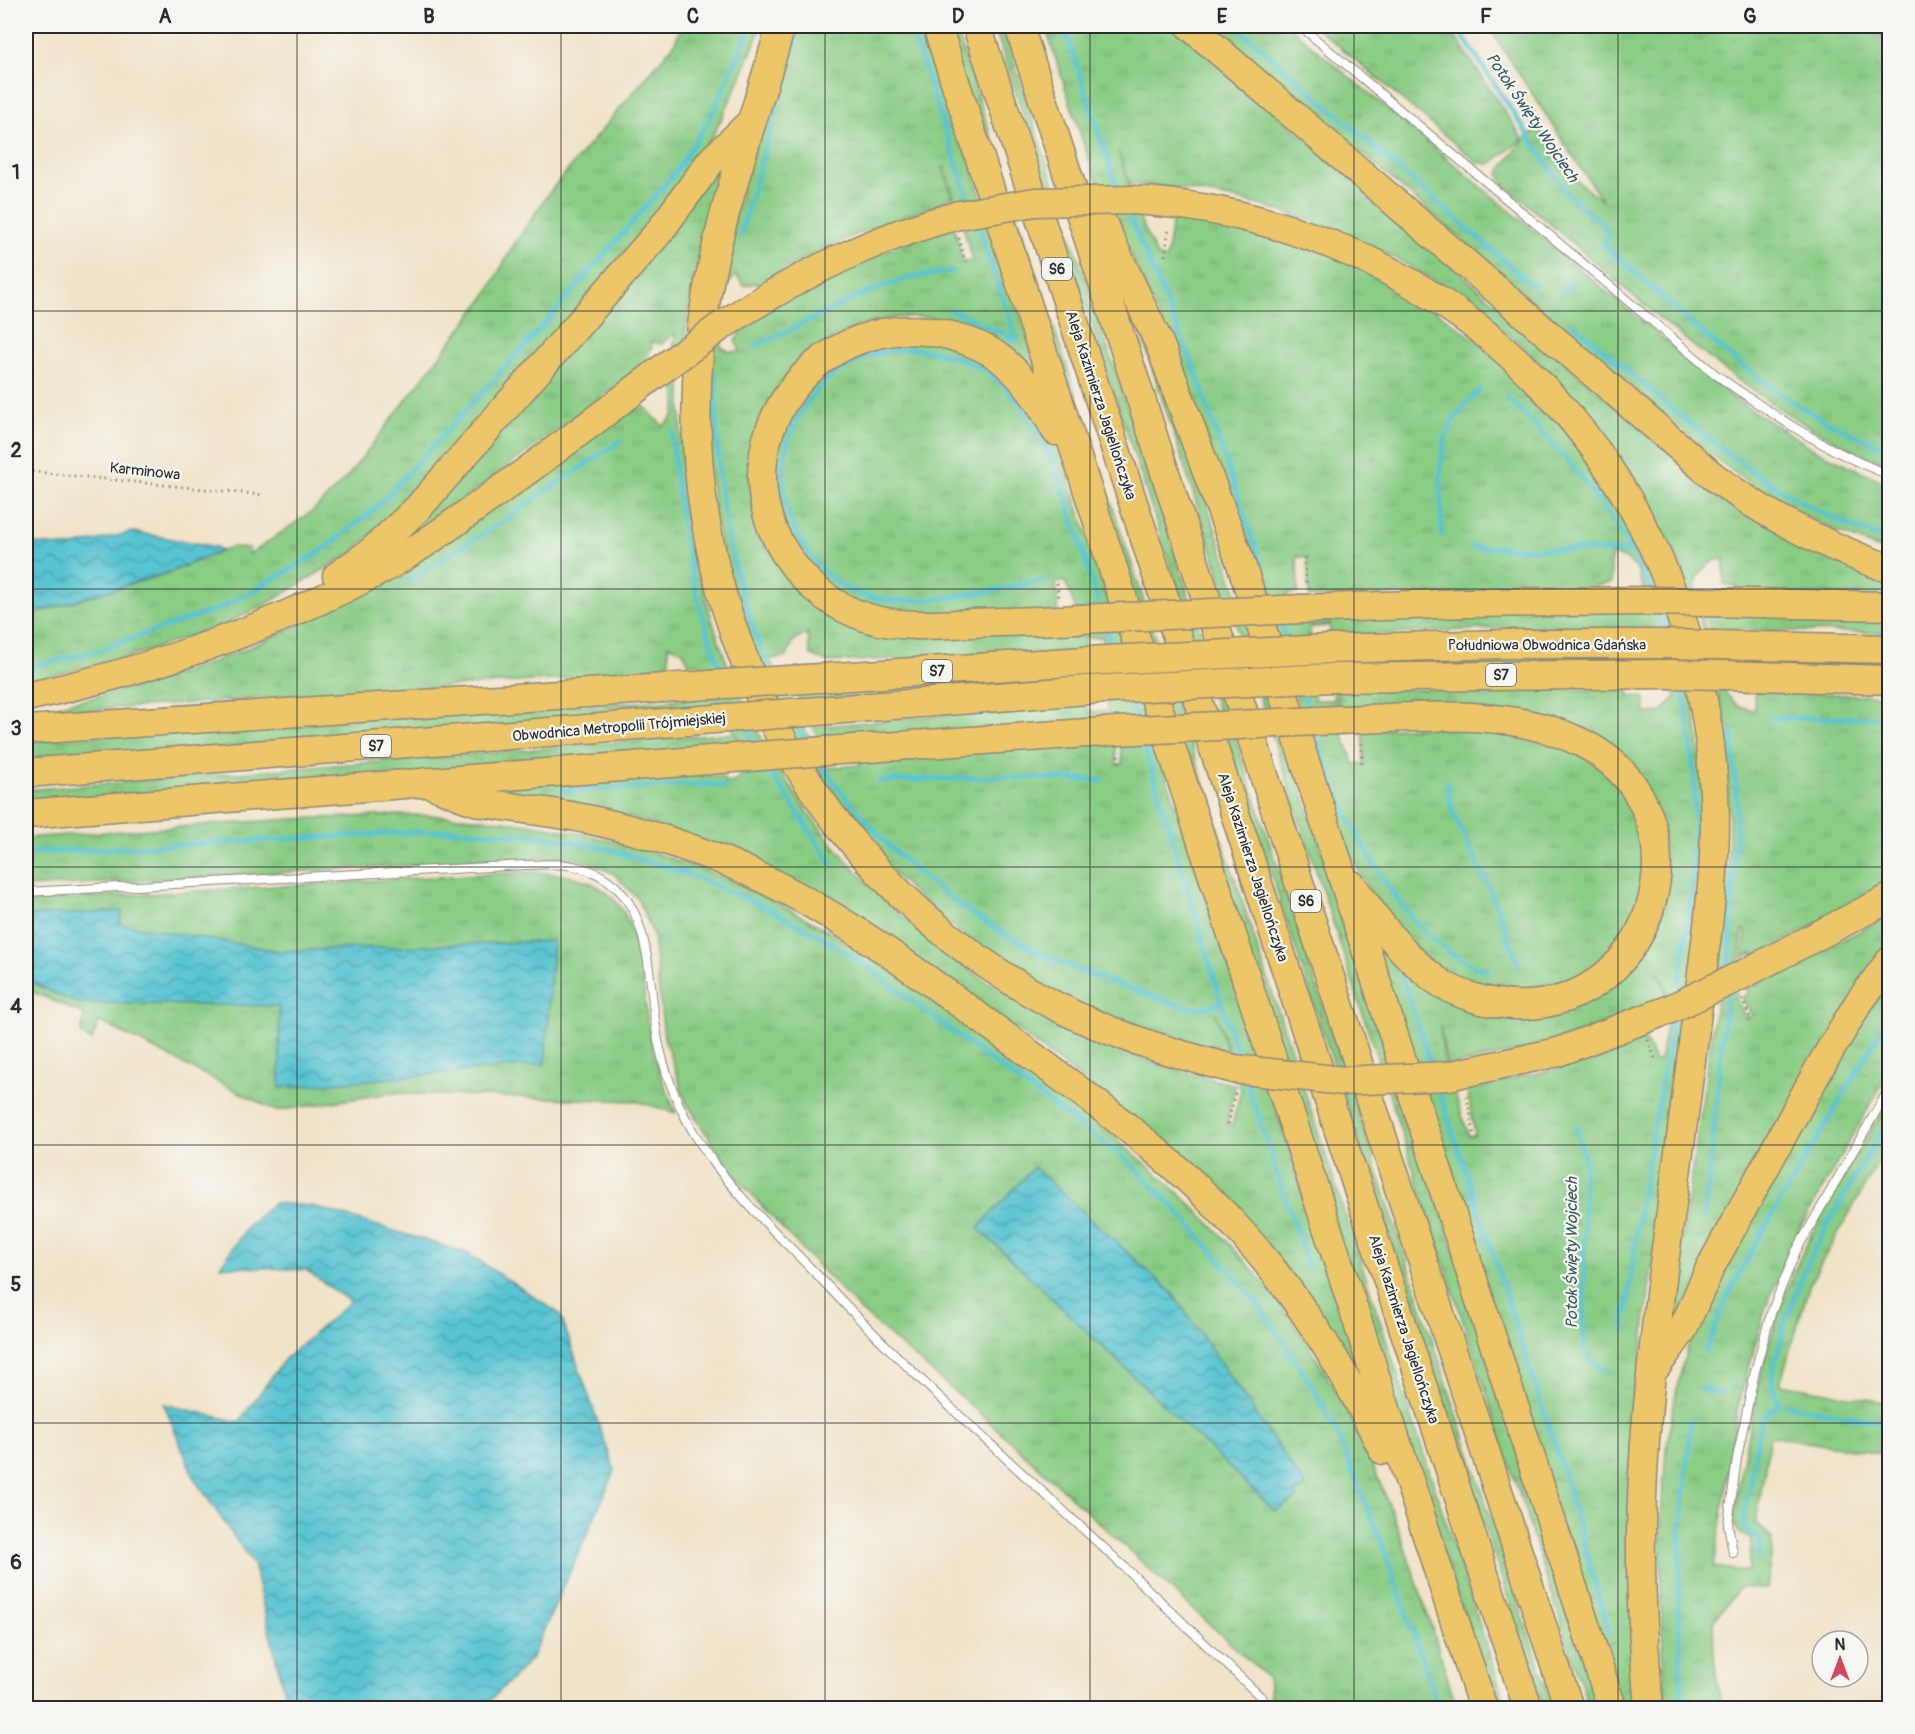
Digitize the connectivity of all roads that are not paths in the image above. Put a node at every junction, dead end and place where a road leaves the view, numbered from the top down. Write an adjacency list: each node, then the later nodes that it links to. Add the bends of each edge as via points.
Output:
1 (781, 26): 8 (highway)
2 (937, 26): 10 (highway)
3 (977, 26): 32 (highway, Aleja Kazimierza Jagiellończyka / S6)
4 (1019, 26): 7 (highway, S6)
5 (1190, 26): 11 (highway, via 1714,477 1795,529)
6 (1300, 26): 9 (lane, via 1715,374 1769,413 1860,464)
7 (1041, 93): 22 (highway, via 1173,375 1240,561); 33 (highway, S6)
8 (752, 120): 13 (highway, via 711,161 659,232 418,508 371,552); 24 (highway, bridge, via 723,220 703,312 697,386 702,504 716,578 735,639 766,711 831,816 887,881 935,926 978,958 1030,993 1091,1023 1235,1078 1457,1085 1558,1053 1740,986)
9 (1890, 475)
10 (1082, 478): 12 (highway, bridge, via 1039,400 1007,364 968,340 928,330 893,330 854,340 819,359 788,393 771,427 762,468 765,504 777,542 802,579 843,609 897,625 1080,619 1304,601); 28 (highway)
11 (1890, 569)
12 (1890, 606)
13 (273, 620): 17 (highway, via 120,675); 27 (highway, bridge, via 380,571 438,535 724,324 828,263 910,229 958,224 1035,202 1133,200 1221,210 1293,230 1367,260 1438,300 1496,343 1561,406 1615,477 1661,563 1700,680 1715,822 1707,934)
14 (1890, 649): 18 (highway, Południowa Obwodnica Gdańska / S7, bridge, via 1504,644 1204,654)
15 (1890, 680): 16 (highway, Południowa Obwodnica Gdańska / S7, bridge, via 1669,674)
16 (1213, 683): 19 (highway, Obwodnica Metropolii Trójmiejskiej / S7, bridge)
17 (26, 697)
18 (26, 730)
19 (26, 773)
20 (426, 782): 21 (highway); 22 (highway, bridge, via 1117,730 1349,727 1476,717 1535,726 1579,741 1611,762 1633,787 1650,819 1658,861 1647,917 1630,951 1585,988 1539,1005 1487,1001 1437,981 1396,944); 28 (highway, via 481,802 567,814 654,836 754,874 884,949 1088,1097 1185,1175 1275,1272 1346,1379)
21 (26, 814)
22 (1340, 867): 34 (highway)
23 (26, 892): 30 (lane, via 526,865 568,865 597,874 615,886 636,912 665,1065 687,1122 711,1159 882,1345)
24 (1890, 898)
25 (1890, 961): 27 (highway, via 1859,1002 1820,1066 1710,1268 1682,1331)
26 (1890, 1087): 29 (lane, via 1796,1251 1771,1313 1737,1458 1728,1524)
27 (1651, 1373): 35 (highway, via 1641,1536)
28 (1430, 1549): 31 (highway)
29 (1733, 1553)
30 (1263, 1699)
31 (1483, 1708)
32 (1528, 1708)
33 (1569, 1708)
34 (1612, 1708)
35 (1649, 1708)

